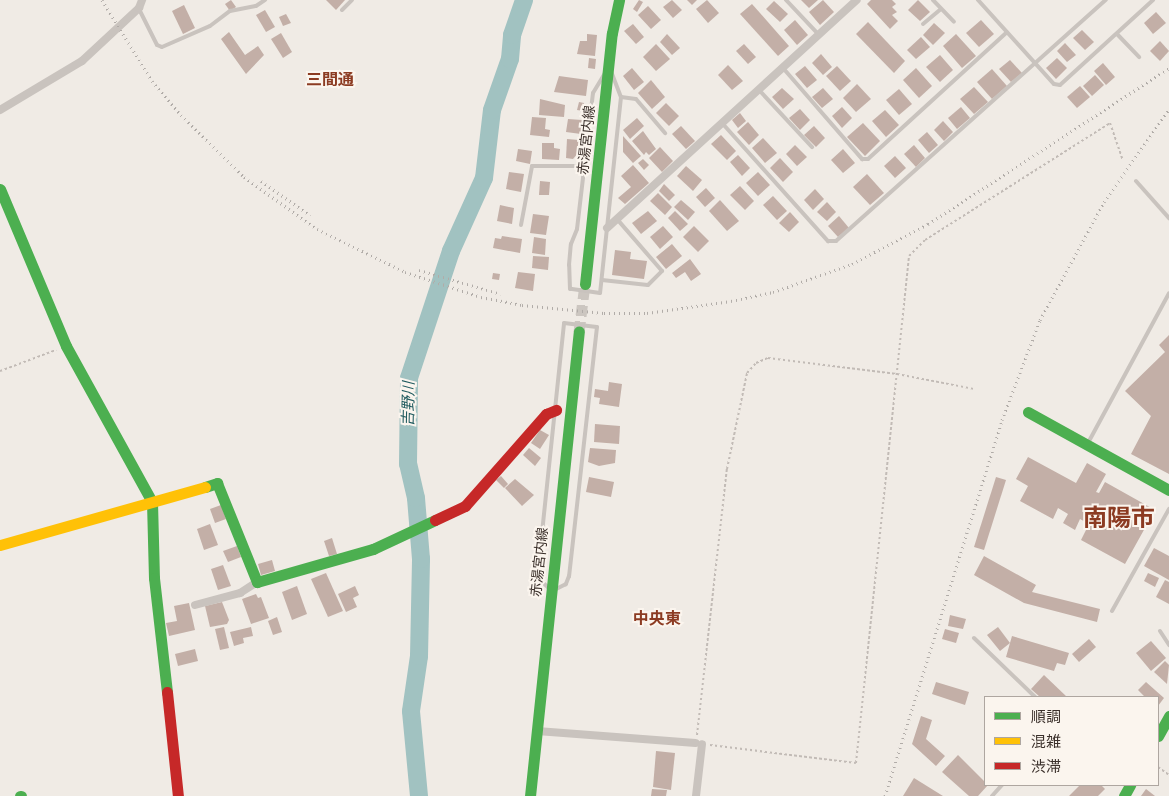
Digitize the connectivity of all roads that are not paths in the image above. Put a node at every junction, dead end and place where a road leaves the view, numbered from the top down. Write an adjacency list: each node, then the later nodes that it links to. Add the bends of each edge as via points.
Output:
1 (142, 0): 11 (street)
2 (265, 0): 11 (lane, via 256,6 230,11 210,26 162,47 157,45)
3 (352, 0): 13 (lane)
4 (619, 0): 21 (main road, 赤湯宮内線)
5 (786, 0): 17 (lane)
6 (857, 0): 17 (street)
7 (933, 0): 12 (lane)
8 (978, 0): 16 (lane)
9 (1106, 0): 20 (lane)
10 (1153, 0): 18 (lane)
11 (139, 8): 25 (street, via 82,62)
12 (941, 8): 14 (lane); 15 (lane)
13 (342, 10)
14 (954, 22)
15 (923, 24)
16 (1007, 32): 20 (lane); 22 (lane, via 868,159 862,159)
17 (818, 34): 22 (street)
18 (1117, 34): 19 (lane); 20 (lane, via 1060,85 1054,84)
19 (1139, 57)
20 (1036, 64): 26 (lane, via 836,241 828,241)
21 (609, 66): 24 (lane); 29 (lane, via 593,93); 37 (main road, 赤湯宮内線)
22 (782, 67): 23 (street)
23 (758, 89): 26 (street); 28 (lane)
24 (621, 97): 27 (lane, via 636,99); 35 (lane)
25 (0, 110)
26 (722, 123): 32 (street)
27 (665, 133)
28 (812, 147)
29 (583, 166): 34 (lane, via 532,166); 36 (lane, via 577,229 571,244 570,290 600,293)
30 (1136, 182): 33 (lane)
31 (0, 189): 44 (main road, via 66,346)
32 (616, 217): 35 (street); 36 (lane, via 662,271 648,285)
33 (1169, 218)
34 (521, 225)
35 (607, 228): 36 (lane)
36 (602, 280)
37 (585, 284)
38 (1169, 293): 42 (lane)
39 (579, 332): 48 (main road, 赤湯宮内線)
40 (556, 410): 47 (main road, via 546,414 465,506 451,515 373,549); 48 (lane, via 538,571 540,580); 48 (lane, via 564,323 597,327 569,576 566,584)
41 (1028, 412): 42 (main road)
42 (1087, 444): 43 (main road)
43 (1169, 490)
44 (152, 502): 46 (main road); 47 (main road, via 217,483); 59 (main road, via 154,578)
45 (1169, 509): 50 (lane)
46 (0, 545)
47 (257, 582): 49 (street, via 240,593)
48 (552, 591): 56 (main road, 赤湯宮内線)
49 (195, 604)
50 (1112, 611)
51 (1160, 631): 53 (lane)
52 (974, 638): 54 (lane)
53 (1169, 645)
54 (1033, 696)
55 (1169, 716): 57 (main road)
56 (537, 731): 60 (main road, 赤湯宮内線); 61 (street, via 699,744)
57 (1159, 734)
58 (1001, 786): 62 (lane)
59 (178, 796)
60 (530, 796)
61 (696, 796)
62 (992, 796)

